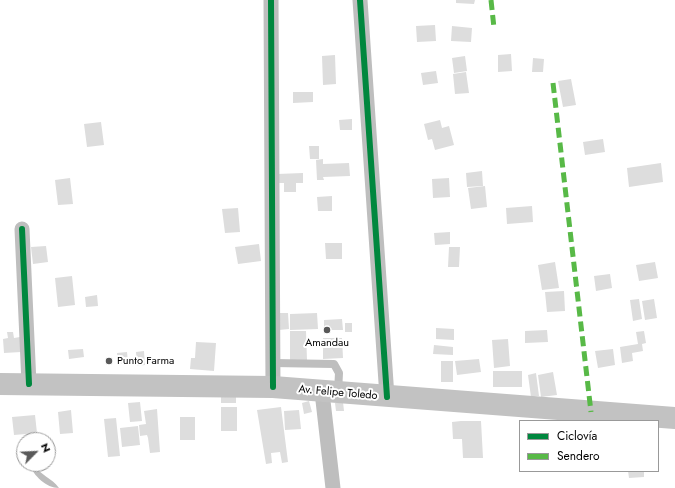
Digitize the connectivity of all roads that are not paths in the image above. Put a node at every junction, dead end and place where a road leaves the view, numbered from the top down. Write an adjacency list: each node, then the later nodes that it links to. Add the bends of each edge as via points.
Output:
1 (271, 0): 4 (street)
2 (360, 0): 9 (street)
3 (22, 229): 6 (street)
4 (273, 363): 7 (street); 8 (lane, via 334,364 339,373)
5 (0, 384): 6 (main road, Av. Felipe Toledo)
6 (30, 384): 7 (main road, Av. Felipe Toledo)
7 (273, 387): 8 (main road, Av. Felipe Toledo)
8 (330, 392): 9 (main road, Av. Felipe Toledo); 11 (street)
9 (387, 397): 10 (main road, Av. Felipe Toledo)
10 (675, 418)
11 (333, 488)

